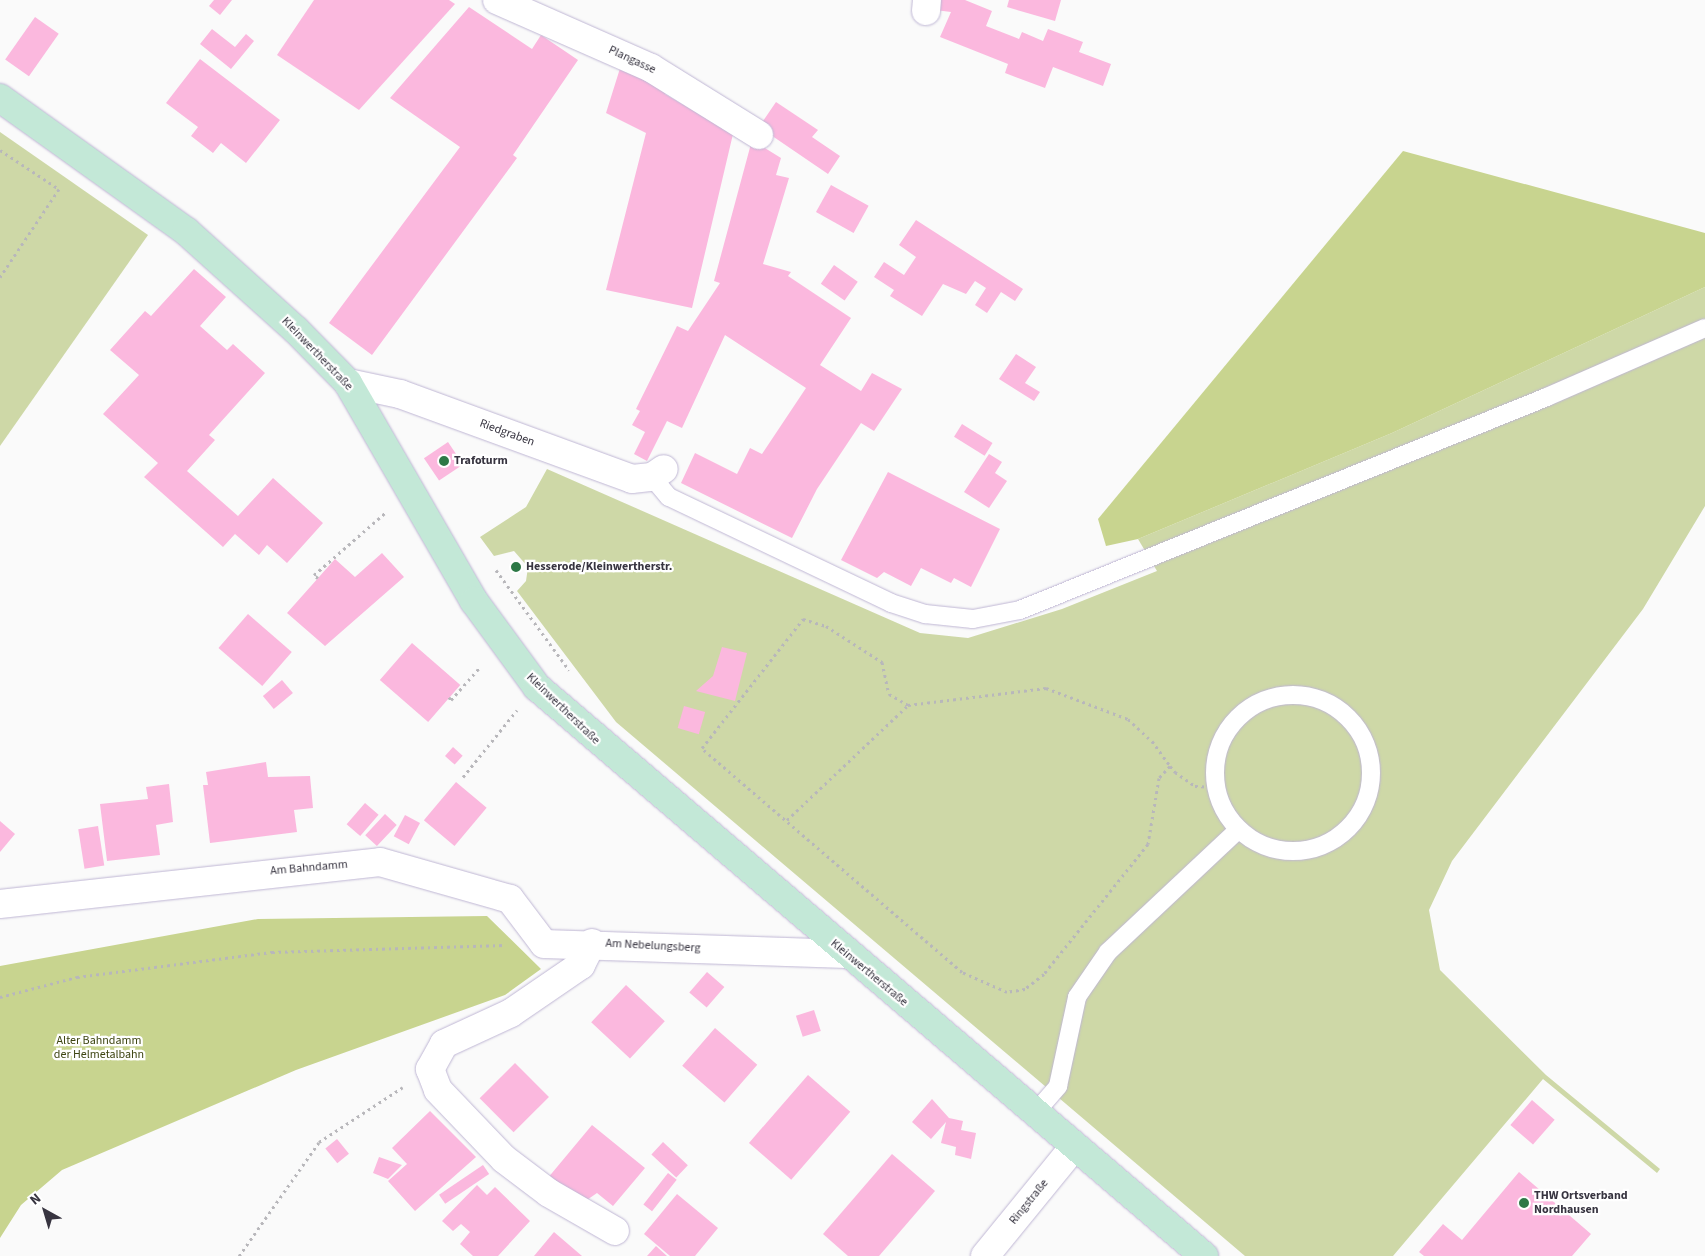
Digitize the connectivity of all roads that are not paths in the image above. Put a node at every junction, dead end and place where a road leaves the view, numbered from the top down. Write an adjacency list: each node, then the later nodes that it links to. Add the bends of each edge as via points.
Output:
1 (497, 0): 3 (street, Plangasse, via 651,68)
2 (0, 98): 5 (street, Kleinwertherstraße, via 186,231 296,330)
3 (759, 135)
4 (1705, 328): 6 (lane, via 1547,397 1039,602 973,619 925,614 892,603 669,497)
5 (348, 383): 6 (street, Riedgraben, via 400,394 632,478); 10 (street, Kleinwertherstraße, via 501,642 537,687)
6 (658, 473)
7 (1238, 830): 7 (lane, via 1259,844 1282,851 1306,850 1330,843 1349,828 1368,792 1370,760 1363,737 1348,718 1328,703 1296,696 1256,704 1237,719 1222,739 1215,762 1216,787 1224,810); 11 (lane, via 1108,952 1077,998 1058,1086)
8 (0, 904): 9 (street, Am Bahndamm, via 380,862 510,898 544,944)
9 (592, 943): 10 (street, Am Nebelungsberg); 13 (street, Am Nebelungsberg, via 581,965 512,1013 444,1044 430,1069 438,1090 504,1158 549,1194)
10 (847, 954): 11 (street, Kleinwertherstraße)
11 (1034, 1114): 12 (street, Kleinwertherstraße)
12 (1074, 1148): 14 (street, Ringstraße); 15 (street, Kleinwertherstraße)
13 (615, 1231)
14 (985, 1256)
15 (1204, 1256)

